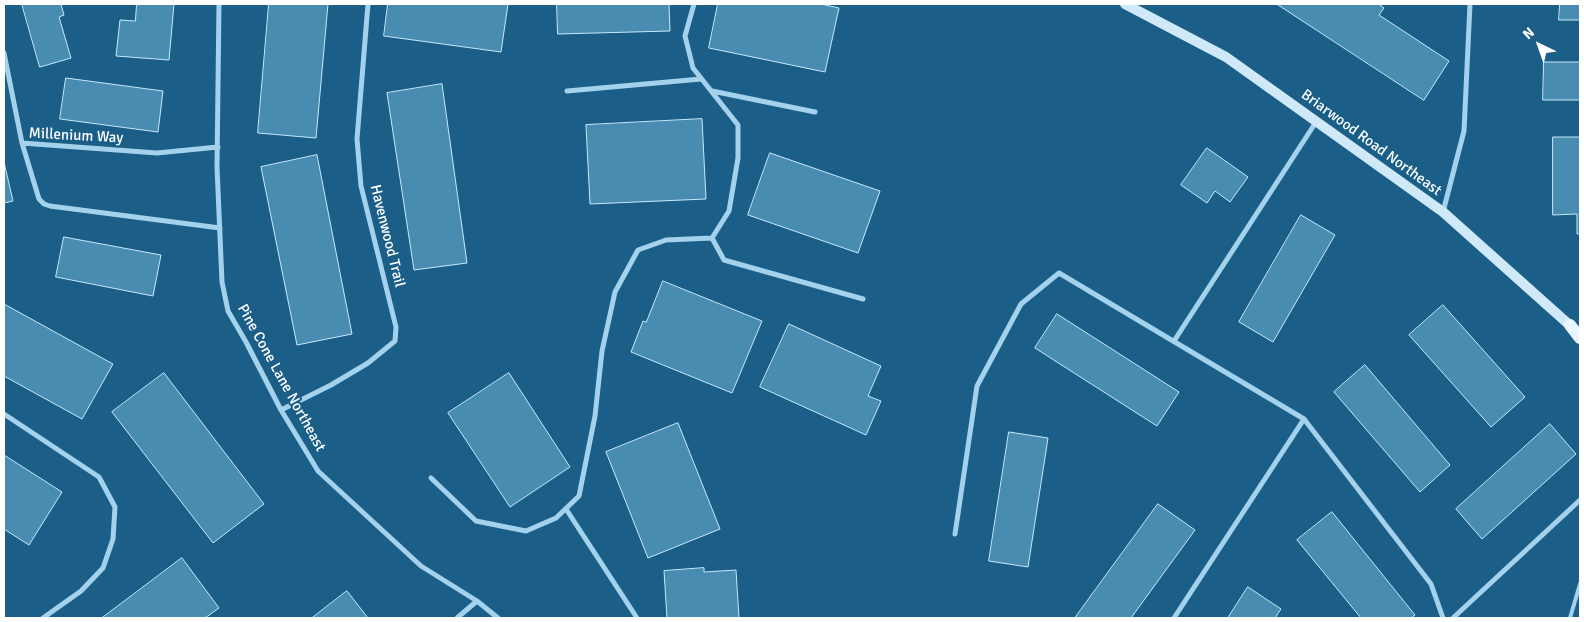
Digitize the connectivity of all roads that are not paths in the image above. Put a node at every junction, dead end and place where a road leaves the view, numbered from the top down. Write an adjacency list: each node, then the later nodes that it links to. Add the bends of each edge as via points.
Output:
1 (219, 4): 13 (street, Pine Cone Lane Northeast)
2 (368, 4): 22 (street, Havenwood Trail, via 357,139 361,186 396,327 395,341 368,363)
3 (694, 4): 7 (street, via 684,36 693,68)
4 (1125, 4): 11 (street, Briarwood Road Northeast, via 1226,57)
5 (1468, 5): 14 (street, via 1464,131)
6 (4, 53): 12 (street)
7 (702, 79): 8 (street); 9 (street)
8 (567, 91)
9 (712, 91): 10 (street); 16 (street, via 738,125 738,158 729,211)
10 (815, 112)
11 (1316, 122): 14 (street, Briarwood Road Northeast); 21 (street)
12 (22, 143): 13 (street, Millenium Way, via 157,153); 15 (street, Millenium Way, via 44,204)
13 (218, 147): 15 (street, Pine Cone Lane Northeast)
14 (1443, 212): 18 (street, Briarwood Road Northeast)
15 (220, 228): 22 (street, Pine Cone Lane Northeast, via 222,282 228,311)
16 (712, 238): 17 (street, via 724,260); 27 (street, via 666,240 638,250 615,292 602,351 596,416 579,496)
17 (863, 299)
18 (1570, 325): 19 (street, Briarwood Road Northeast); 20 (main road)
19 (1580, 334)
20 (1580, 338)
21 (1174, 341): 24 (street); 28 (street, via 1059,273 1021,304 977,386)
22 (281, 410): 30 (street, Pine Cone Lane Northeast, via 318,470 421,566)
23 (4, 414): 31 (street, via 99,477 115,507 114,539 103,568 81,591)
24 (1304, 418): 35 (street); 36 (street, via 1431,584)
25 (431, 478): 27 (street, via 476,521 526,532 556,518)
26 (1580, 500): 37 (street)
27 (566, 509): 34 (street)
28 (956, 534)
29 (1580, 584): 38 (lane)
30 (477, 601): 32 (street); 33 (street, Pine Cone Lane Northeast)
31 (43, 618)
32 (456, 618)
33 (498, 618)
34 (637, 618)
35 (1174, 618)
36 (1443, 618)
37 (1453, 618)
38 (1570, 618)

